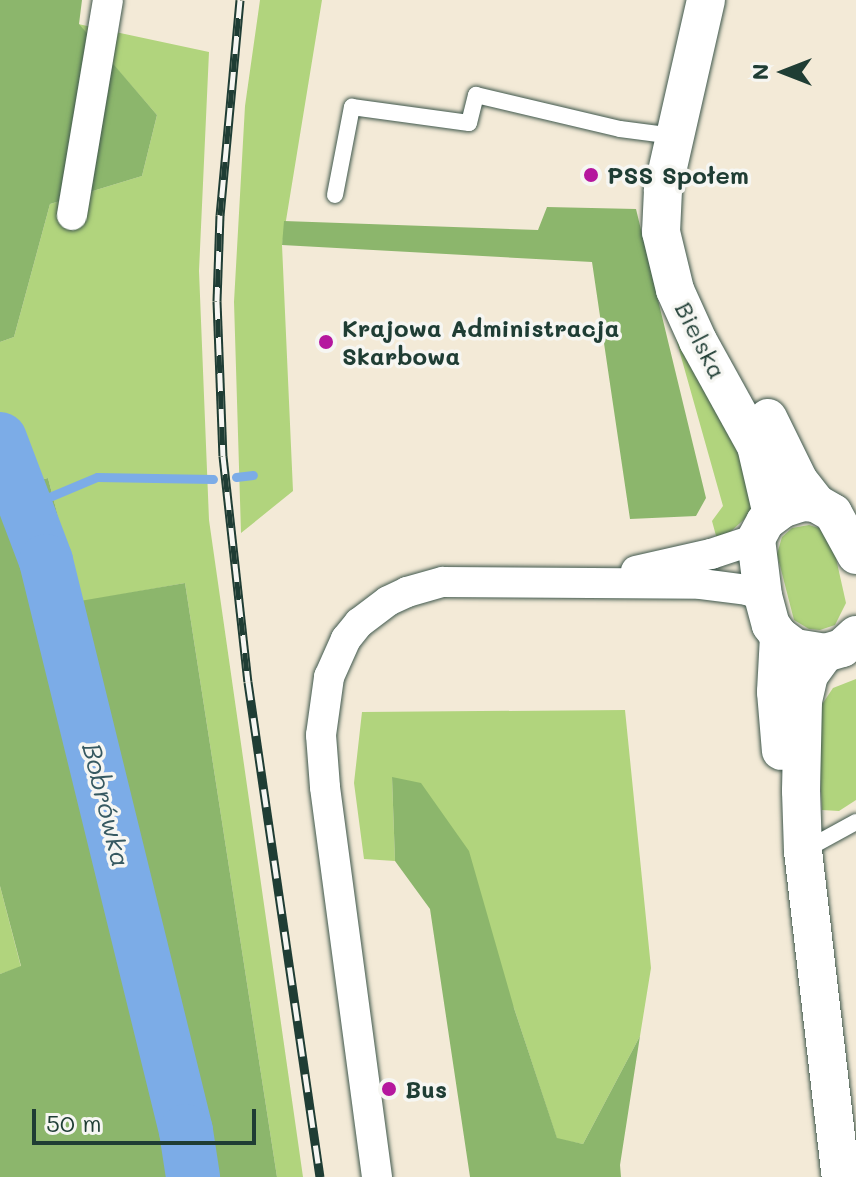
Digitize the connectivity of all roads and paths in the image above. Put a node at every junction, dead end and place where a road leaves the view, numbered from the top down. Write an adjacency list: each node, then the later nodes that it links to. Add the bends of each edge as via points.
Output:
1 (108, 0): 5 (street)
2 (706, 0): 3 (street, Bielska)
3 (672, 148): 4 (lane, via 620,129 476,95 469,123 352,107); 6 (street, Bielska, via 691,266 702,296 799,481); 7 (street, Bielska, via 661,212 670,275 698,341 756,446)
4 (335, 195)
5 (72, 215)
6 (816, 503): 7 (street, via 791,505); 8 (street, Bielska, via 833,513)
7 (764, 527): 9 (street, via 711,554); 10 (street, Bielska)
8 (856, 555)
9 (583, 582): 10 (street, via 719,585); 15 (street, via 471,580 407,592 359,623 329,677 321,735 325,787)
10 (763, 596): 11 (street, Bielska)
11 (779, 636): 12 (street, via 795,648); 14 (street, via 776,692 782,761)
12 (845, 646): 14 (street, via 809,675 803,702)
13 (856, 822): 14 (lane)
14 (803, 851): 16 (street)
15 (377, 1177)
16 (841, 1177)

